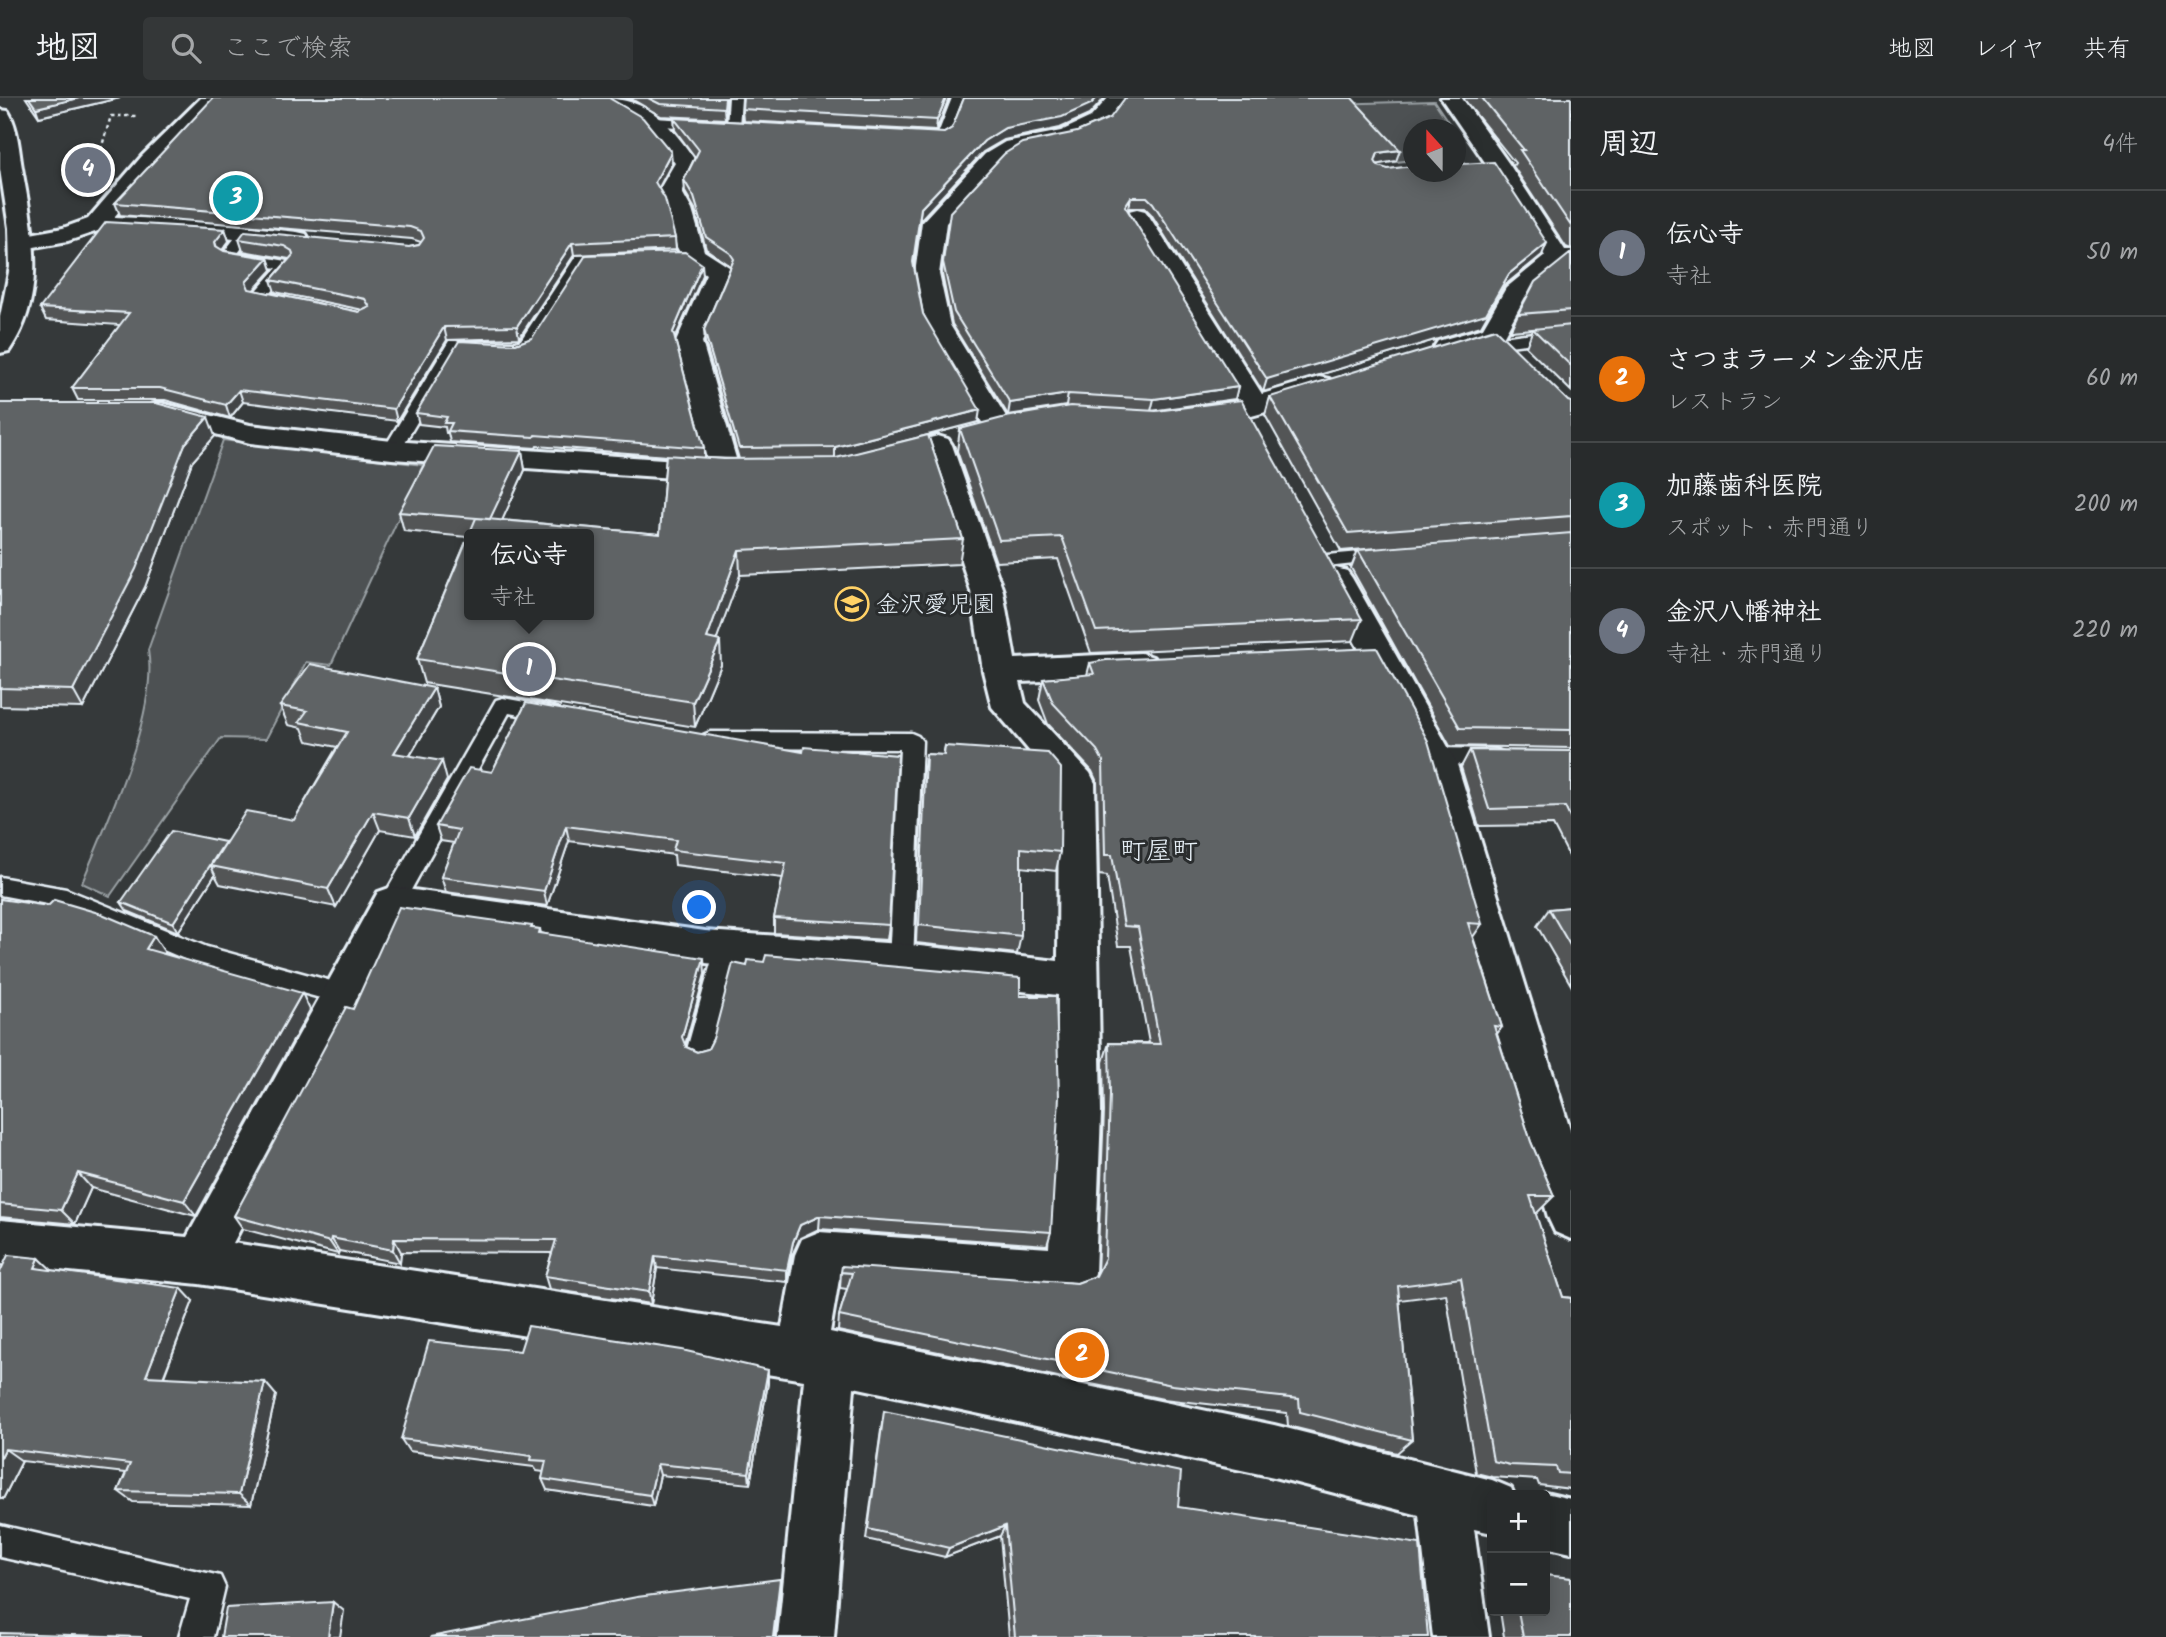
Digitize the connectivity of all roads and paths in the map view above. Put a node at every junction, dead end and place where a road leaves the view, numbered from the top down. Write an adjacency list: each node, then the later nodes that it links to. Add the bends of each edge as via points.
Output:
1 (213, 98): 11 (street)
2 (610, 98): 8 (street)
3 (735, 98): 8 (lane, via 740,127)
4 (958, 98): 9 (lane, via 943,138)
5 (1119, 98): 28 (street, via 1099,122 1067,136 1013,147 993,159 934,222 927,274)
6 (1451, 98): 16 (street, via 1488,164)
7 (0, 116): 13 (street)
8 (654, 122): 30 (street, via 686,163 670,192 680,210 688,256 720,272 689,342 738,472)
9 (901, 136)
10 (1137, 216): 24 (street)
11 (96, 223): 12 (street); 13 (street, via 68,234)
12 (246, 233): 14 (street); 17 (lane, via 228,256 287,265 260,296)
13 (23, 242): 20 (street, via 19,306)
14 (321, 242)
15 (631, 257): 30 (lane, via 581,259 527,343 518,347 455,344)
16 (1564, 257): 19 (street, via 1515,293)
17 (299, 304)
18 (1571, 332): 19 (lane)
19 (1497, 337): 21 (street); 22 (street)
20 (0, 345)
21 (1427, 353)
22 (1528, 368)
23 (1348, 377): 24 (street)
24 (1250, 407): 26 (street); 29 (street)
25 (124, 411): 30 (street, via 165,411 250,434)
26 (1164, 420)
27 (1026, 424): 28 (street)
28 (969, 437): 31 (street); 35 (street)
29 (1264, 444)
30 (392, 450)
31 (848, 468)
32 (1321, 549): 33 (lane); 38 (street, via 1363,654)
33 (1408, 554)
34 (1167, 663): 35 (street)
35 (1000, 671): 44 (street, via 1009,707 1077,783)
36 (570, 717): 41 (lane, via 503,705)
37 (691, 737): 43 (lane, via 718,741 911,741)
38 (1436, 757): 39 (lane); 47 (street)
39 (1517, 758)
40 (0, 886): 45 (lane, via 66,898 202,956)
41 (392, 903): 42 (street); 45 (street)
42 (727, 949): 43 (street); 46 (lane)
43 (901, 961): 44 (street)
44 (1079, 980): 50 (street, via 1079,1112 1071,1273 819,1255)
45 (342, 994): 49 (street)
46 (699, 1052)
47 (1571, 1217)
48 (8, 1252): 49 (street)
49 (199, 1261): 50 (street)
50 (816, 1356): 51 (street, via 1274,1451); 56 (street)
51 (1468, 1501): 57 (street)
52 (1550, 1521): 53 (street)
53 (1571, 1526)
54 (0, 1541): 55 (lane, via 209,1587)
55 (196, 1637)
56 (806, 1637)
57 (1461, 1637)

